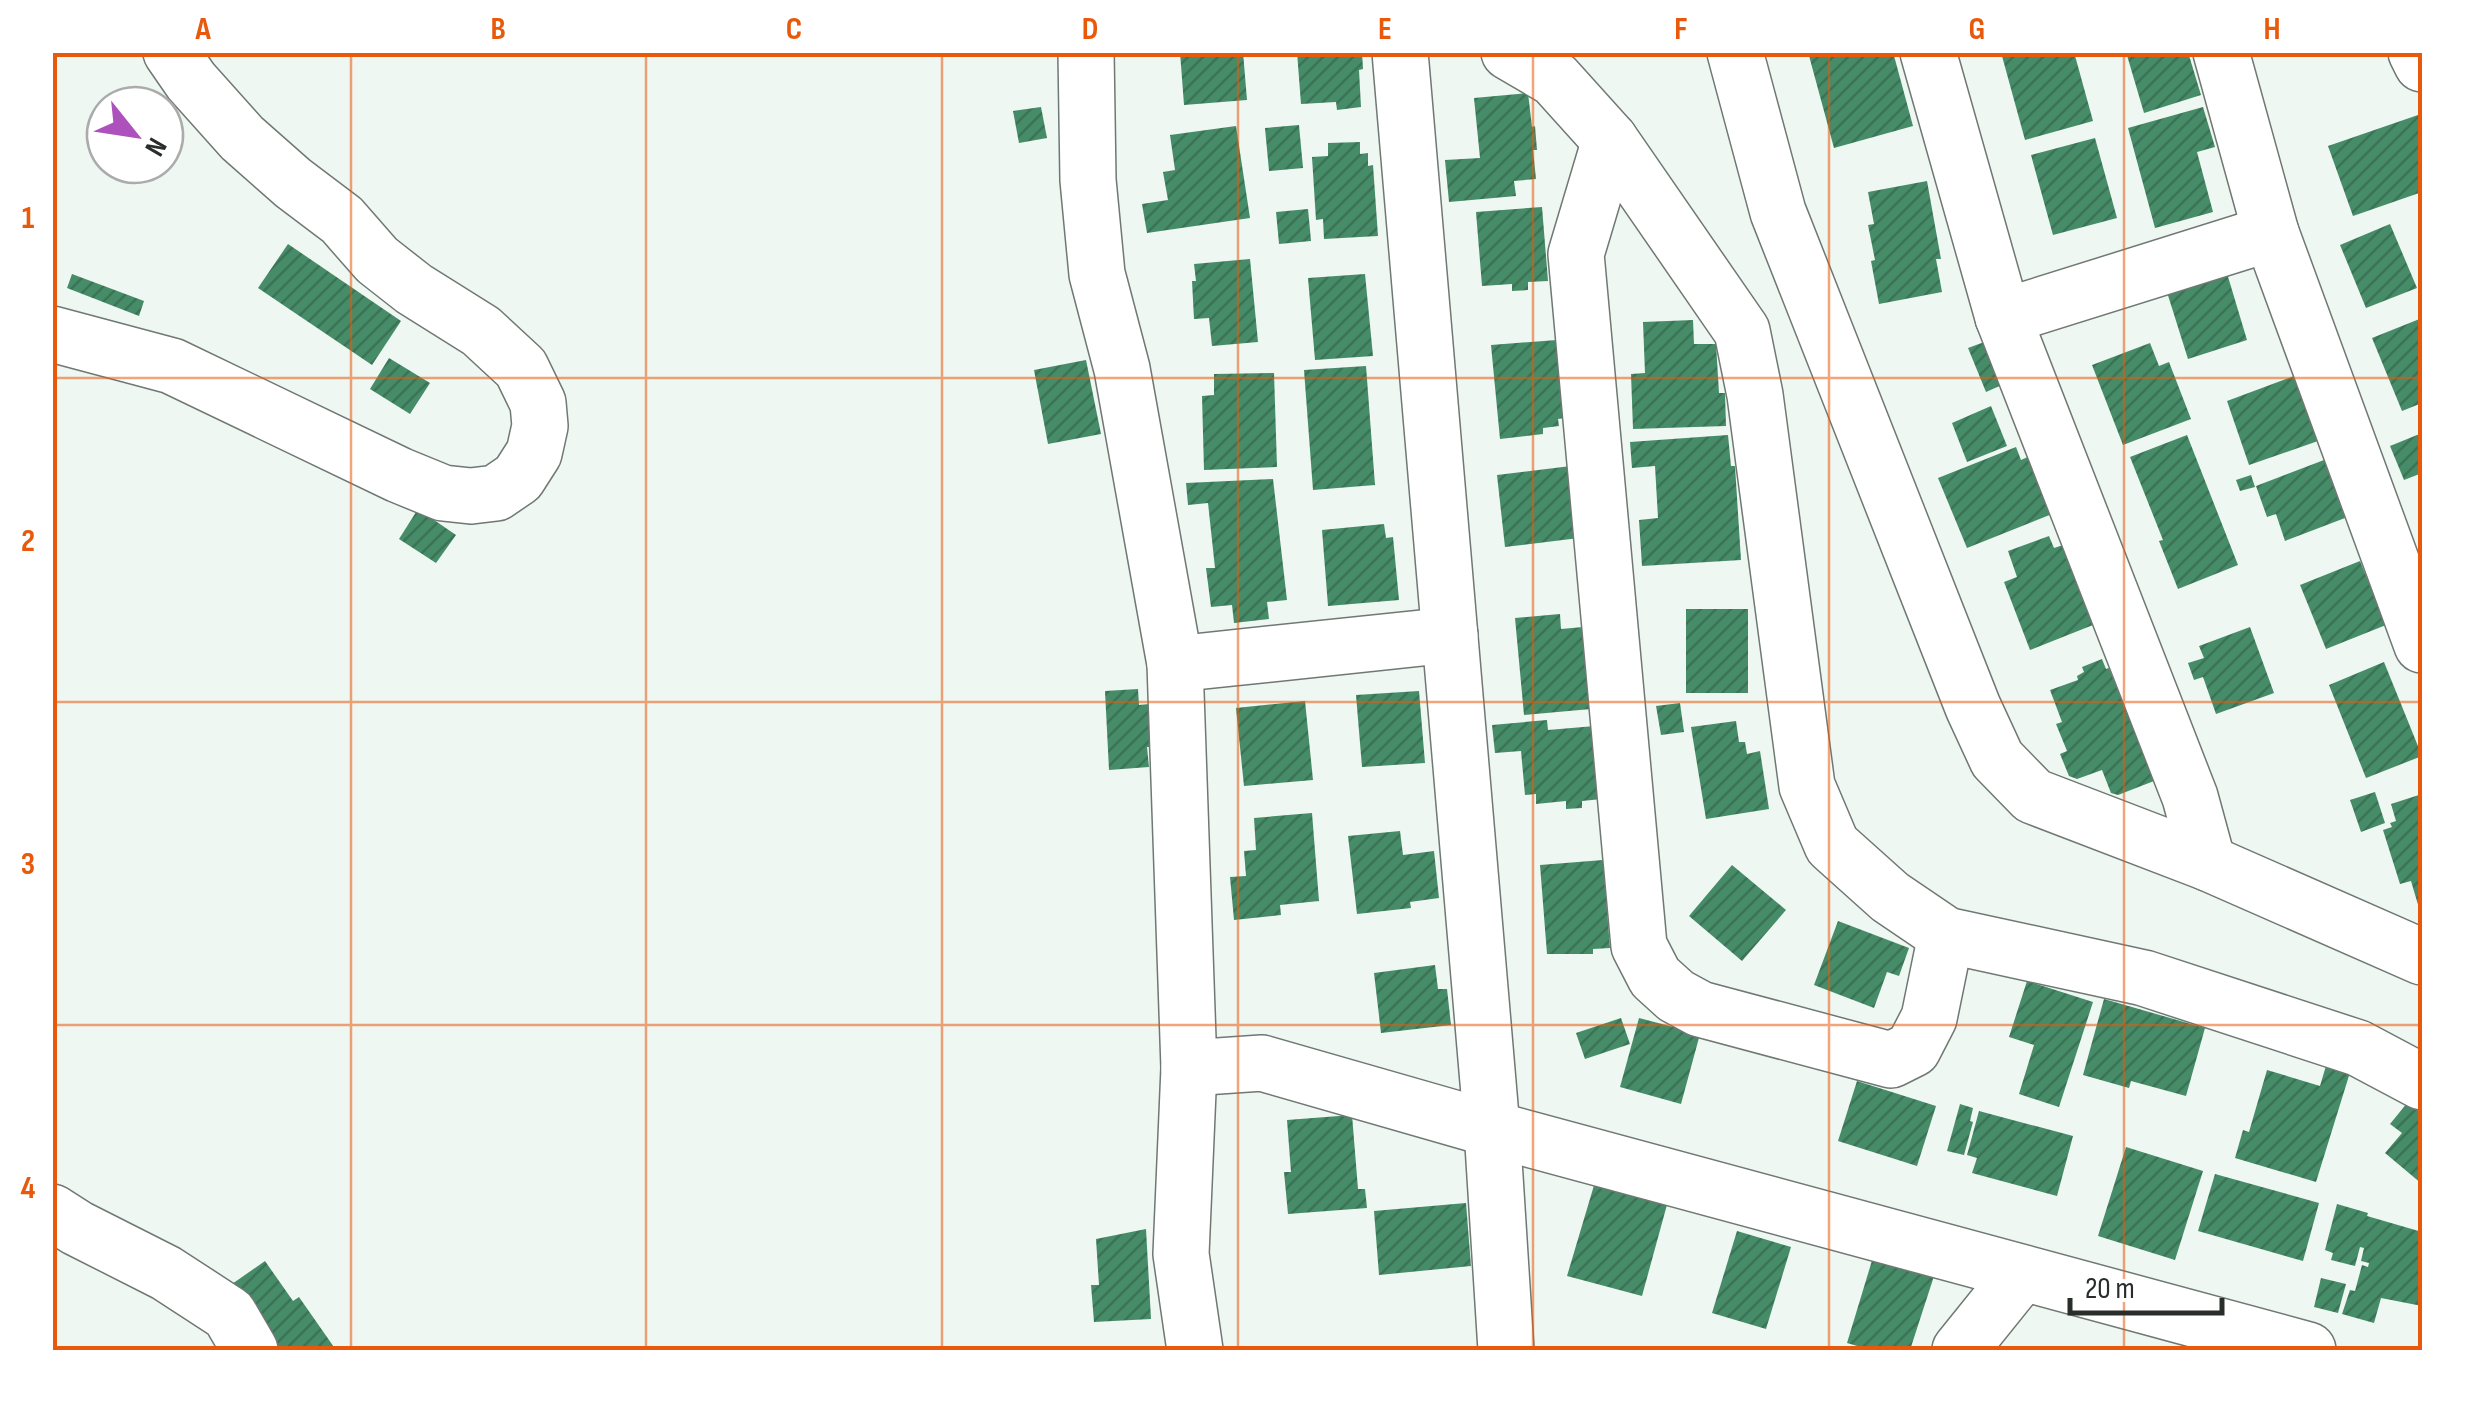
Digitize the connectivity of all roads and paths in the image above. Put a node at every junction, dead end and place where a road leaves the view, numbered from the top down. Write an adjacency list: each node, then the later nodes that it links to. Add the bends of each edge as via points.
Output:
1 (172, 52): 13 (street, via 242,138 342,220 377,260 481,330 521,368 538,403 534,453 518,478 496,492 443,493 172,366)
2 (1086, 52): 17 (street, via 1097,274 1122,369)
3 (1400, 52): 15 (street)
4 (1509, 52): 10 (street, via 1555,79)
5 (1735, 52): 18 (street, via 1778,212 1996,759 2033,796)
6 (1928, 52): 12 (street)
7 (2222, 52): 11 (street)
8 (2416, 52): 9 (street)
9 (2422, 64)
10 (1610, 140): 19 (street, via 1742,331 1807,786 1832,844 1890,897); 19 (street, via 1576,254 1640,946 1655,977 1700,1009 1891,1060 1913,1049 1929,1018)
11 (2270, 232): 12 (street); 14 (street)
12 (2003, 317): 18 (street, via 2190,797)
13 (52, 334)
14 (2410, 571): 16 (street)
15 (1450, 635): 17 (street); 23 (street)
16 (2422, 645)
17 (1175, 664): 21 (street)
18 (2208, 863): 20 (street)
19 (1946, 935): 22 (street, via 2144,978 2358,1048)
20 (2422, 956)
21 (1189, 1068): 23 (street, via 1262,1063); 27 (street, via 1181,1254)
22 (2422, 1082)
23 (1492, 1129): 25 (street); 28 (street)
24 (52, 1212): 26 (street, via 229,1314)
25 (2022, 1273): 29 (street); 30 (street)
26 (250, 1350)
27 (1195, 1350)
28 (1506, 1350)
29 (1960, 1350)
30 (2308, 1350)

